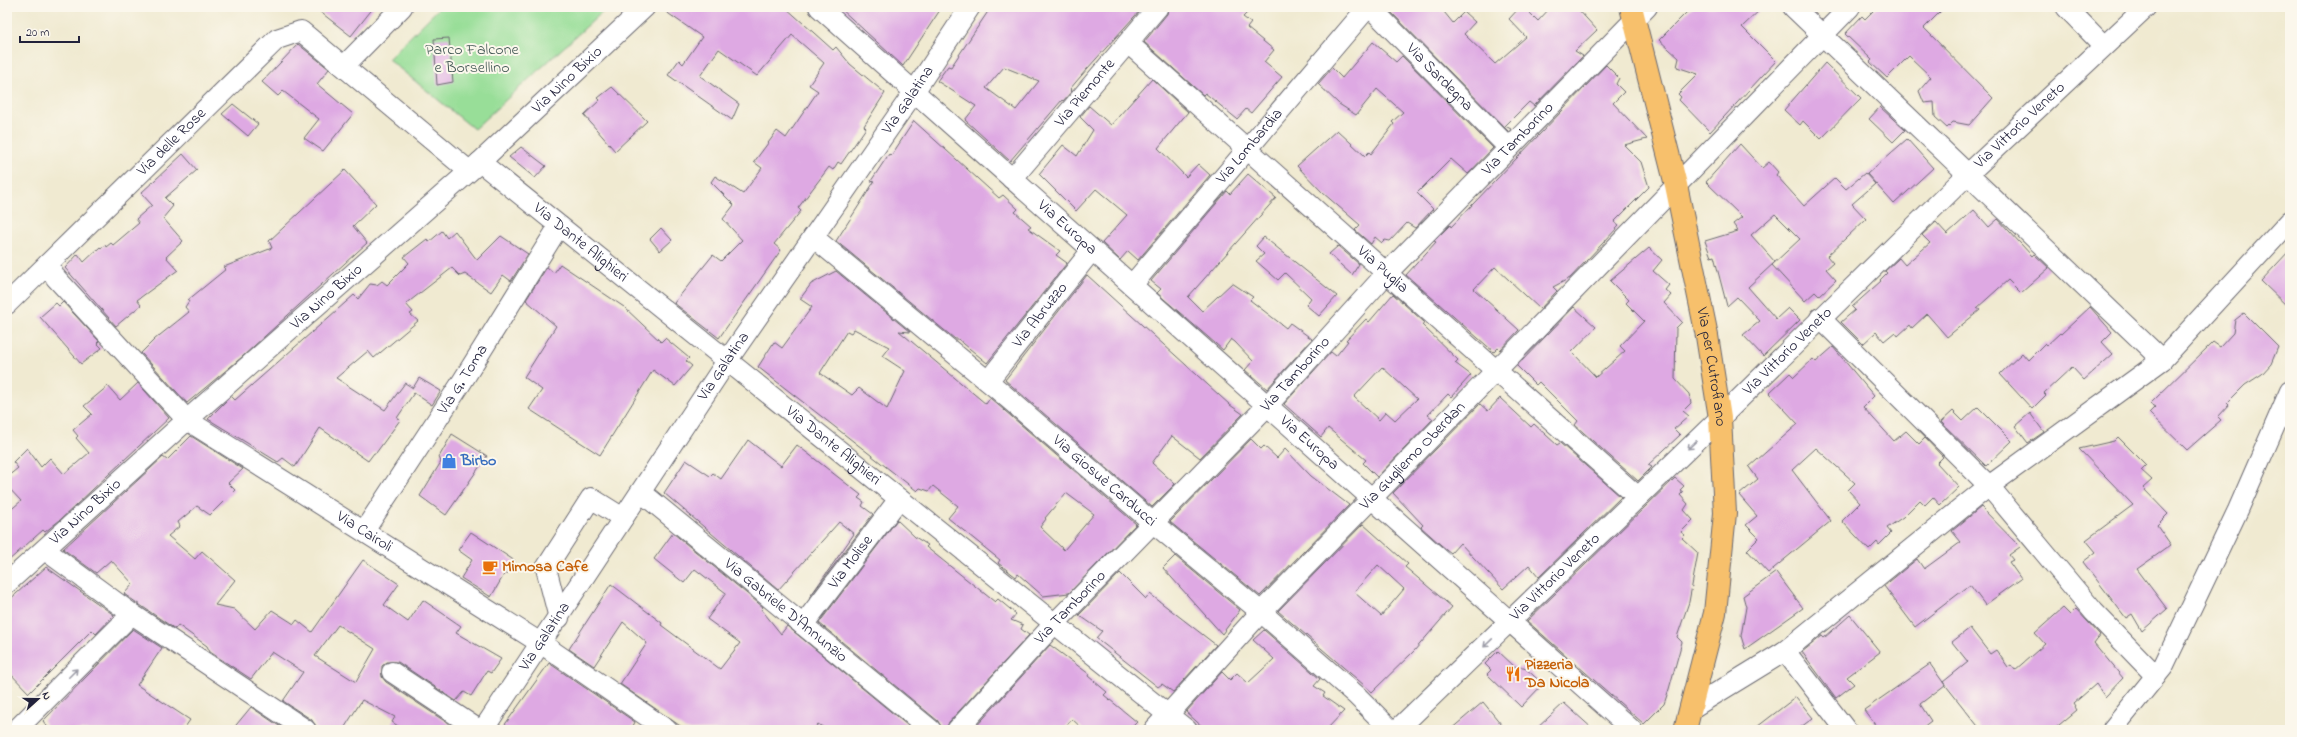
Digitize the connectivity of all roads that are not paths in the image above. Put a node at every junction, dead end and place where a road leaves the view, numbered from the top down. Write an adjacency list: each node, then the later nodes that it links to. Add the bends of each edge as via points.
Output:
1 (402, 7): 16 (street)
2 (645, 7): 20 (street, Via Nino Bixio)
3 (819, 7): 17 (street, Via Europa)
4 (970, 7): 17 (street, Via Galatina)
5 (1158, 7): 14 (street, Via Piemonte)
6 (1369, 7): 18 (street, Via Sardegna); 19 (street, Via Lombardia)
7 (1793, 7): 13 (street)
8 (1850, 7): 13 (street, Via Gugliemo Oberdan)
9 (2066, 7): 15 (street)
10 (2146, 7): 15 (street, Via Vittorio Veneto)
11 (1638, 11): 18 (street, Via Tamborino); 23 (main road, Via per Cutrofiano)
12 (301, 31): 16 (street, Via Dante Alighieri); 28 (street, Via delle Rose, via 277,39)
13 (1823, 36): 21 (street); 23 (street, Via Gugliemo Oberdan)
14 (1128, 43): 19 (street, Via Puglia); 22 (street, Via Piemonte)
15 (2103, 45): 21 (street, Via Vittorio Veneto)
16 (344, 66): 20 (street, Via Dante Alighieri)
17 (914, 92): 22 (street, Via Europa); 26 (street, Via Galatina)
18 (1509, 148): 29 (street, Via Tamborino)
19 (1248, 149): 29 (street, Via Puglia); 30 (street, Via Lombardia)
20 (475, 167): 25 (street, Via Dante Alighieri); 40 (street, Via Nino Bixio)
21 (1968, 174): 32 (street, Via Vittorio Veneto); 33 (street)
22 (1012, 179): 27 (street, Via Europa)
23 (1676, 185): 35 (street, Via Gugliemo Oberdan); 39 (main road, Via per Cutrofiano, via 1707,336)
24 (2290, 221): 33 (street)
25 (559, 226): 34 (street, Via Dante Alighieri); 48 (street, Via G. Toma, via 460,385)
26 (813, 237): 34 (street, Via Galatina); 36 (street, Via Giosuè Carducci)
27 (1092, 250): 30 (street, Via Europa); 36 (street, Via Abruzzo)
28 (48, 264): 31 (street, Via delle Rose); 40 (street, Via Cairoli, via 56,278)
29 (1386, 274): 35 (street, Via Puglia); 38 (street, Via Tamborino)
30 (1132, 285): 38 (street, Via Europa)
31 (7, 304)
32 (1820, 318): 39 (street, Via Vittorio Veneto); 41 (street)
33 (2162, 360): 41 (street)
34 (727, 361): 42 (street, Via Galatina); 44 (street, Via Dante Alighieri)
35 (1496, 372): 43 (street, Via Puglia); 45 (street, Via Gugliemo Oberdan)
36 (988, 381): 47 (street, Via Giosuè Carducci)
37 (2290, 391): 60 (street, via 2238,510 2163,667)
38 (1267, 406): 45 (street, Via Europa); 47 (street, Via Tamborino)
39 (1720, 418): 43 (street, Via Vittorio Veneto, one-way to 43); 61 (main road, Via per Cutrofiano, via 1725,514 1715,613)
40 (187, 420): 48 (street, Via Cairoli); 49 (street, Via Nino Bixio)
41 (1989, 486): 58 (street); 60 (street, via 2094,612)
42 (641, 492): 46 (street, Via Galatina); 56 (street, Via Gabriele D'Annunzio)
43 (1638, 497): 54 (street, Via Vittorio Veneto)
44 (899, 499): 55 (street, Via Dante Alighieri); 56 (street, Via Molise)
45 (1373, 499): 51 (street, Via Gugliemo Oberdan); 54 (street, Via Europa)
46 (623, 518): 53 (street, Via Galatina); 53 (street, via 591,498 546,568)
47 (1152, 522): 51 (street, Via Giosuè Carducci); 55 (street, Via Tamborino)
48 (364, 531): 57 (street, Via Cairoli)
49 (45, 550): 50 (street, Via Nino Bixio); 52 (street)
50 (7, 584)
51 (1261, 612): 62 (street, Via Gugliemo Oberdan); 72 (street, Via Giosuè Carducci, via 1356,695)
52 (132, 614): 63 (street, one-way to 52); 64 (street)
53 (559, 618): 57 (street, Via Galatina)
54 (1510, 622): 73 (street, Via Vittorio Veneto, one-way to 73); 74 (street, Via Europa)
55 (1054, 624): 62 (street, Via Dante Alighieri); 69 (street, Via Tamborino)
56 (803, 625): 68 (street, Via Gabriele D'Annunzio)
57 (542, 644): 66 (street, Via Galatina); 67 (street, Via Cairoli)
58 (1784, 651): 61 (street); 76 (street)
59 (392, 672): 65 (street)
60 (2156, 676): 77 (street)
61 (1692, 708): 75 (main road, Via per Cutrofiano)
62 (1168, 715): 70 (street, Via Gugliemo Oberdan); 71 (street, Via Dante Alighieri)
63 (16, 730)
64 (306, 730)
65 (479, 730)
66 (483, 730)
67 (667, 730)
68 (931, 730)
69 (957, 730)
70 (1154, 730)
71 (1186, 730)
72 (1391, 730)
73 (1397, 730)
74 (1632, 730)
75 (1685, 730)
76 (1846, 730)
77 (2112, 730)

